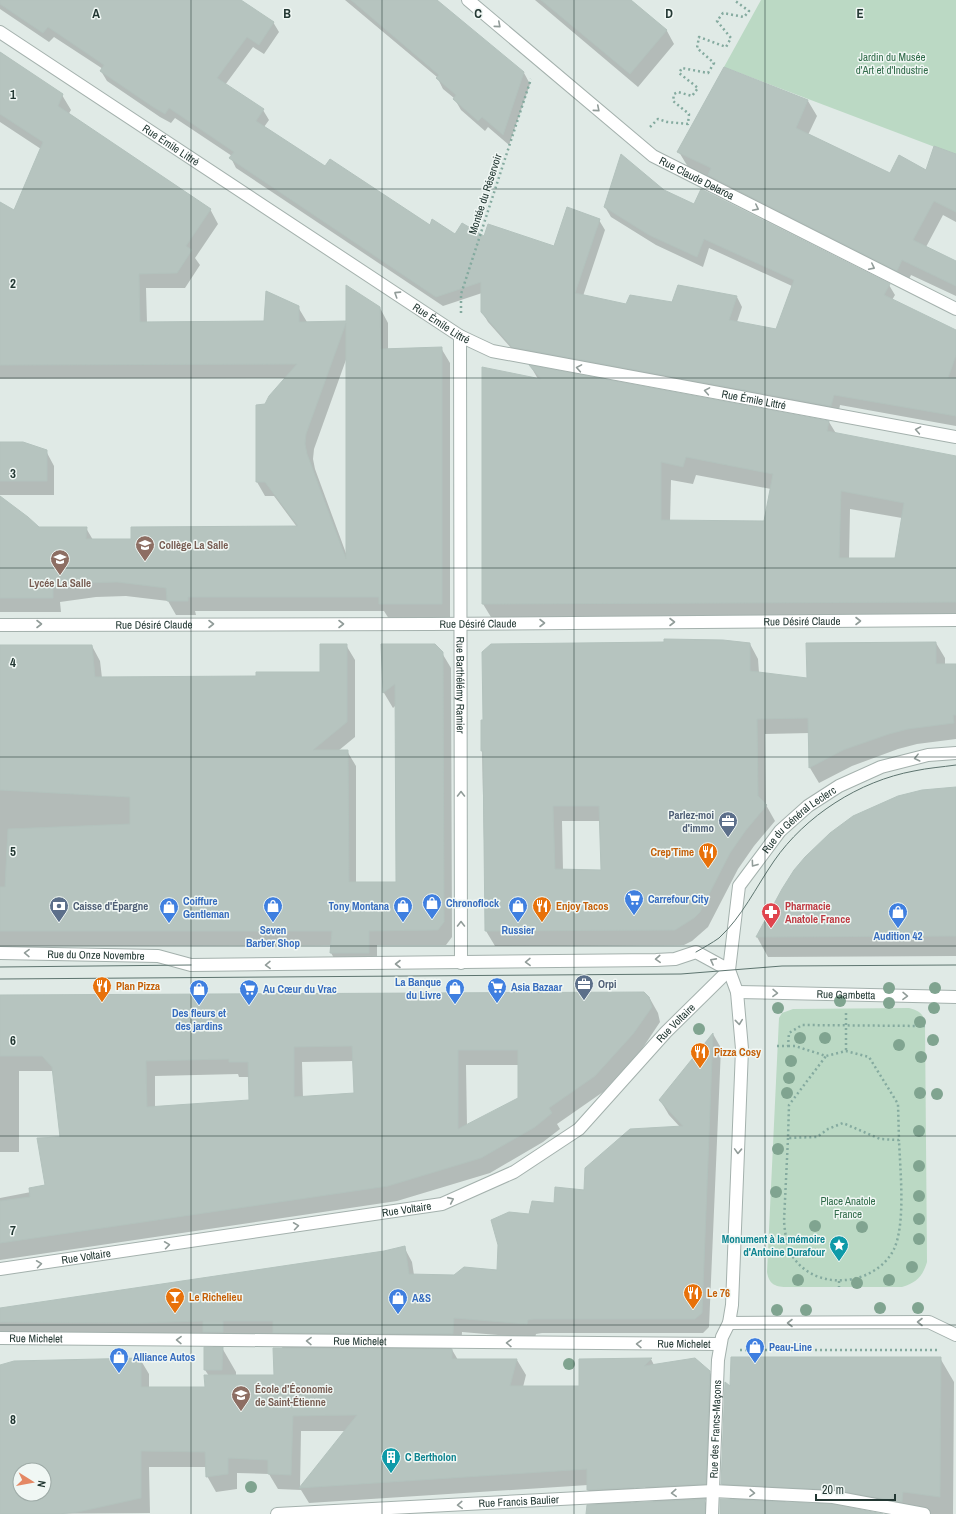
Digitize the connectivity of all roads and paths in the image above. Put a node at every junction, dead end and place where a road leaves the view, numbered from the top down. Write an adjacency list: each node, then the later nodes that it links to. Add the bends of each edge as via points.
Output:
1 (468, 0): 4 (street, Rue Claude Delaroa, one-way to 4)
2 (734, 0): 5 (path, via 749,11 744,17 723,13 716,21 731,38 726,47 699,37 697,48 714,63 708,73 682,68 679,73 698,88 692,96 678,92 674,94 673,101 689,114 688,124 658,119)
3 (0, 32): 7 (street, Rue Émile Littré, one-way to 3)
4 (537, 59): 6 (street, Rue Claude Delaroa, one-way to 6, via 653,156); 7 (path, Montée du Réservoir, via 461,294)
5 (650, 128)
6 (956, 309)
7 (460, 336): 8 (street, Rue Émile Littré, one-way to 7, via 492,352); 11 (street, Rue Barthélémy Ramier)
8 (956, 437)
9 (956, 620): 11 (street, Rue Désiré Claude, one-way to 9)
10 (0, 624): 11 (street, Rue Désiré Claude, one-way to 11)
11 (461, 624): 14 (street, Rue Barthélémy Ramier, one-way to 11)
12 (956, 753): 15 (street, Rue du Général Leclerc, one-way to 15, via 921,757 881,767 839,786 808,806 780,831 739,886)
13 (0, 953): 14 (street, Rue du Onze Novembre, one-way to 13, via 191,965 158,956)
14 (460, 963): 15 (street, Rue du Onze Novembre, one-way to 14, via 696,952 675,959 656,960)
15 (729, 970): 16 (street); 28 (street, Rue Voltaire, one-way to 15, via 442,1204 514,1172 579,1129 666,1032)
16 (736, 992): 17 (street, Rue Gambetta, one-way to 17); 31 (street, one-way to 31, via 742,1049 732,1305)
17 (956, 997)
18 (846, 1025): 19 (path); 21 (path, via 802,1025 789,1033); 24 (path)
19 (925, 1026)
20 (777, 1046): 21 (path)
21 (788, 1046): 22 (path)
22 (794, 1046): 23 (path); 25 (path)
23 (793, 1051)
24 (846, 1051): 25 (path); 27 (path, via 869,1057 898,1104)
25 (826, 1056): 26 (path, via 789,1105)
26 (788, 1138): 27 (path, via 817,1138 828,1129 843,1123 880,1139); 29 (path, via 784,1221 789,1247 796,1261 808,1272 818,1277)
27 (899, 1140): 29 (path, via 901,1208 899,1233 894,1249 878,1270 863,1277)
28 (0, 1269)
29 (839, 1281): 30 (path)
30 (839, 1287)
31 (729, 1323): 32 (street, one-way to 31, via 929,1322); 34 (street)
32 (956, 1335)
33 (0, 1338): 34 (street, Rue Michelet, one-way to 33)
34 (720, 1345): 35 (path, via 734,1350); 36 (street, Rue des Francs-Maçons)
35 (940, 1350)
36 (713, 1491): 37 (street, Rue Francis Baulier, one-way to 37); 38 (street, Rue des Francs-Maçons); 39 (street, Rue Francis Baulier, one-way to 39, via 833,1497)
37 (277, 1514)
38 (712, 1514)
39 (924, 1514)

